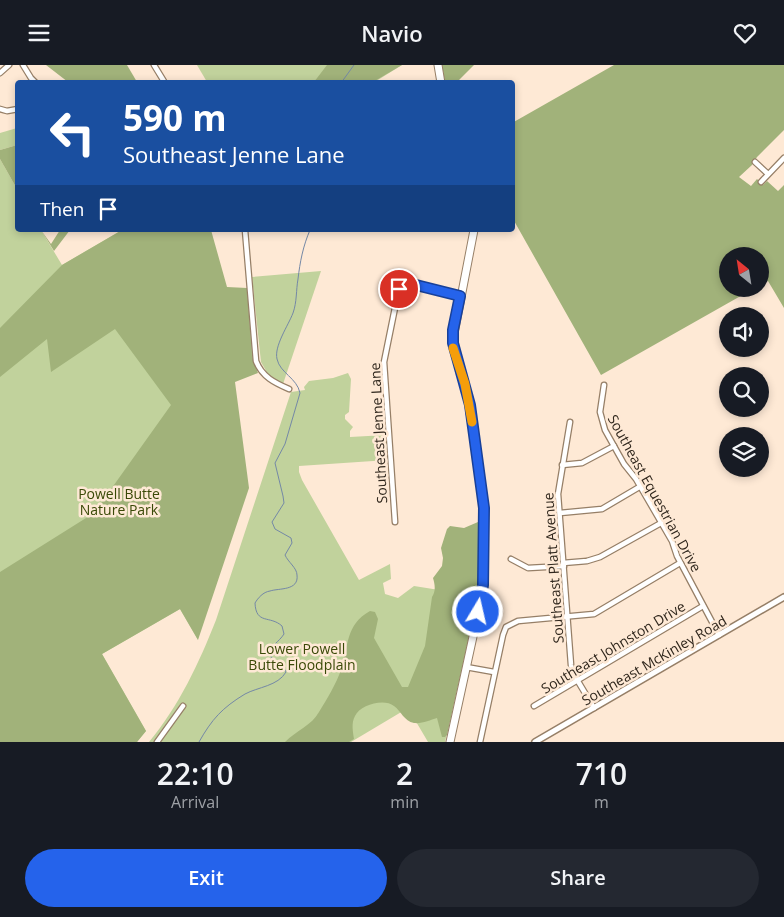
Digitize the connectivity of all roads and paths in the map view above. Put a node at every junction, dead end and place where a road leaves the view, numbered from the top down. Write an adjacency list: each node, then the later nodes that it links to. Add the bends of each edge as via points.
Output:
1 (8, 65): 5 (street)
2 (23, 65): 6 (street)
3 (154, 65): 7 (street)
4 (438, 65): 8 (main road)
5 (0, 73)
6 (33, 80)
7 (163, 80)
8 (440, 80)
9 (0, 109): 10 (street)
10 (15, 110)
11 (784, 159): 13 (street)
12 (755, 162): 13 (street)
13 (768, 174): 14 (street)
14 (761, 183)
15 (245, 232): 19 (street, via 256,361 268,378)
16 (474, 232): 17 (main road)
17 (460, 296): 25 (street, Southeast Jenne Lane, via 408,283 402,285 398,293 384,362); 34 (main road, via 453,343 470,405 484,515 482,591)
18 (604, 385): 21 (street, Southeast Equestrian Drive, via 600,419)
19 (289, 389)
20 (570, 422): 22 (street, Southeast Platt Avenue)
21 (614, 446): 22 (street, via 582,463); 23 (street, Southeast Equestrian Drive)
22 (562, 465): 24 (street, Southeast Platt Avenue, via 558,488)
23 (641, 486): 24 (street, via 602,509); 26 (street, Southeast Equestrian Drive)
24 (560, 513): 29 (street, Southeast Platt Avenue)
25 (395, 522)
26 (661, 523): 28 (street, Southeast Equestrian Drive); 29 (street, via 600,557)
27 (511, 559): 29 (street, via 528,568)
28 (680, 563): 31 (street, Southeast Equestrian Drive); 32 (street, via 594,614)
29 (564, 564): 32 (street, Southeast Platt Avenue)
30 (784, 597): 33 (street, Southeast McKinley Road)
31 (703, 606): 33 (street, Southeast Equestrian Drive); 36 (street, Southeast Johnston Drive)
32 (568, 617): 35 (street, via 522,620 510,625 503,635); 36 (street, Southeast Platt Avenue, via 571,665)
33 (719, 635): 39 (street, Southeast McKinley Road)
34 (466, 667): 35 (street); 41 (main road)
35 (494, 672): 42 (street)
36 (578, 680): 38 (street, Southeast Johnston Drive); 39 (street, Southeast Platt Avenue)
37 (183, 706): 40 (street)
38 (534, 706)
39 (594, 707): 43 (street, Southeast McKinley Road)
40 (157, 742)
41 (450, 742)
42 (480, 742)
43 (535, 742)

